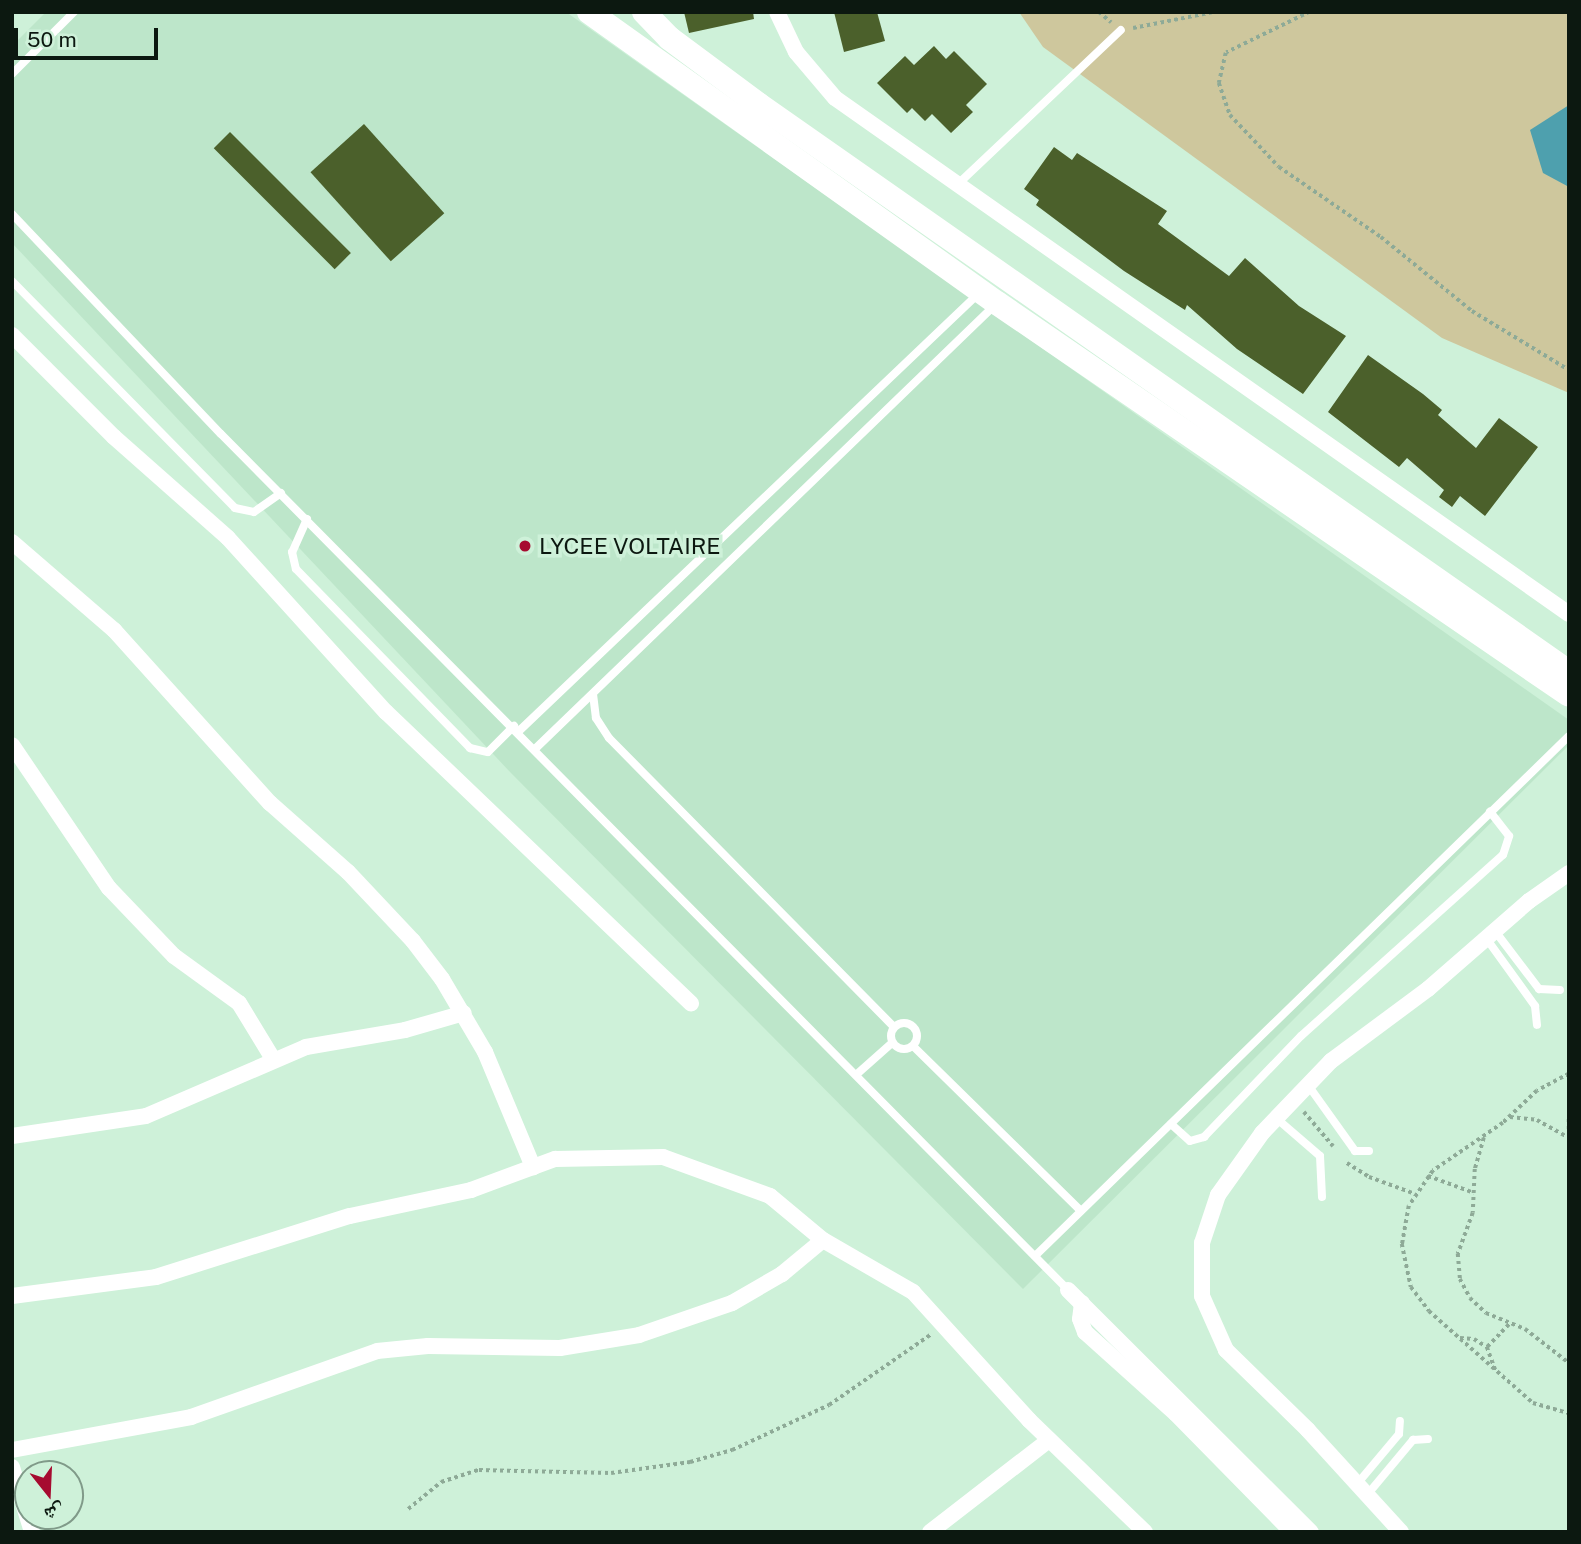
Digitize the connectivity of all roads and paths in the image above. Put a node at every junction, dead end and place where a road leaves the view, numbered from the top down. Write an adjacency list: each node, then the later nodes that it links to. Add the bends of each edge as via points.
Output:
1 (74, 12): 10 (lane)
2 (589, 12): 14 (main road)
3 (645, 12): 21 (main road, via 668,38 825,152)
4 (777, 12): 11 (street, via 796,52 835,98)
5 (1099, 12): 9 (path)
6 (1214, 12): 9 (path)
7 (1310, 12): 8 (path)
8 (1294, 14): 16 (path, via 1226,53 1219,83 1230,115 1279,167 1381,237 1472,312)
9 (1121, 30): 11 (lane)
10 (12, 74)
11 (958, 184): 20 (street)
12 (12, 214): 17 (lane)
13 (12, 281): 17 (lane, via 235,508 254,512)
14 (988, 298): 22 (lane); 23 (main road); 24 (lane)
15 (12, 335): 32 (street, via 114,438 243,553 386,712)
16 (1569, 370)
17 (281, 493): 18 (lane)
18 (307, 519): 24 (lane); 24 (lane, via 293,547 296,569 470,748 488,752)
19 (12, 542): 33 (street, via 114,630 270,803 381,906)
20 (1569, 614)
21 (1569, 671)
22 (593, 694): 27 (lane); 35 (lane, via 596,718 609,738)
23 (1569, 695)
24 (517, 728): 27 (lane)
25 (1569, 736): 28 (lane)
26 (12, 745): 38 (street, via 109,888 174,956 239,1003)
27 (536, 748): 39 (lane)
28 (1490, 812): 45 (lane); 45 (lane, via 1509,836 1503,855 1301,1036 1204,1137 1189,1140)
29 (1569, 873): 30 (street)
30 (1490, 934): 31 (lane, via 1539,989); 34 (lane, via 1535,1006); 41 (street, via 1428,989 1331,1061)
31 (1560, 990)
32 (691, 1003)
33 (464, 1013): 38 (street, via 405,1030 340,1038); 51 (street)
34 (1537, 1025)
35 (894, 1027): 36 (lane); 37 (lane, via 904,1023 913,1027 917,1036)
36 (892, 1043): 37 (lane, via 904,1050); 39 (lane)
37 (914, 1046): 55 (lane)
38 (273, 1059): 47 (street, via 212,1091 146,1116)
39 (857, 1074): 57 (lane)
40 (1569, 1074): 42 (path, via 1537,1090)
41 (1308, 1086): 43 (street); 50 (lane, via 1355,1151)
42 (1509, 1117): 48 (path); 49 (path, via 1537,1120)
43 (1276, 1118): 54 (lane, via 1320,1156); 73 (street, via 1218,1195 1202,1243 1202,1296 1226,1350)
44 (1569, 1119): 46 (path)
45 (1171, 1124): 55 (lane)
46 (1569, 1132)
47 (12, 1136)
48 (1484, 1136): 52 (path); 53 (path)
49 (1569, 1138)
50 (1369, 1152)
51 (533, 1167): 56 (street, via 578,1156 663,1157 770,1196); 59 (street, via 471,1190 350,1216 156,1277)
52 (1428, 1176): 53 (path); 63 (path, via 1409,1206 1403,1259 1419,1300)
53 (1474, 1193): 61 (path, via 1471,1224 1458,1254 1460,1279 1477,1306)
54 (1322, 1197)
55 (1081, 1211): 57 (lane)
56 (823, 1240): 62 (street, via 913,1292); 71 (street, via 782,1274 742,1298 639,1335 560,1348 428,1346 377,1351 191,1417)
57 (1035, 1256): 58 (lane)
58 (1068, 1290): 60 (street)
59 (12, 1297)
60 (1082, 1303): 78 (street, via 1080,1319 1085,1332); 79 (street)
61 (1510, 1322): 64 (path); 65 (path)
62 (943, 1326): 70 (street); 74 (path, via 829,1405 732,1450 690,1462 611,1473 479,1470 441,1482)
63 (1458, 1338): 64 (path, via 1474,1339); 66 (path)
64 (1487, 1347): 66 (path)
65 (1569, 1363)
66 (1496, 1372): 67 (path, via 1533,1403)
67 (1569, 1413)
68 (1400, 1421): 73 (lane, via 1399,1434)
69 (1428, 1439): 73 (lane, via 1413,1440)
70 (1049, 1440): 76 (street); 77 (street)
71 (12, 1450)
72 (12, 1467): 75 (street)
73 (1362, 1489): 80 (street)
74 (408, 1509)
75 (32, 1532)
76 (930, 1532)
77 (1145, 1532)
78 (1292, 1532)
79 (1311, 1532)
80 (1401, 1532)

